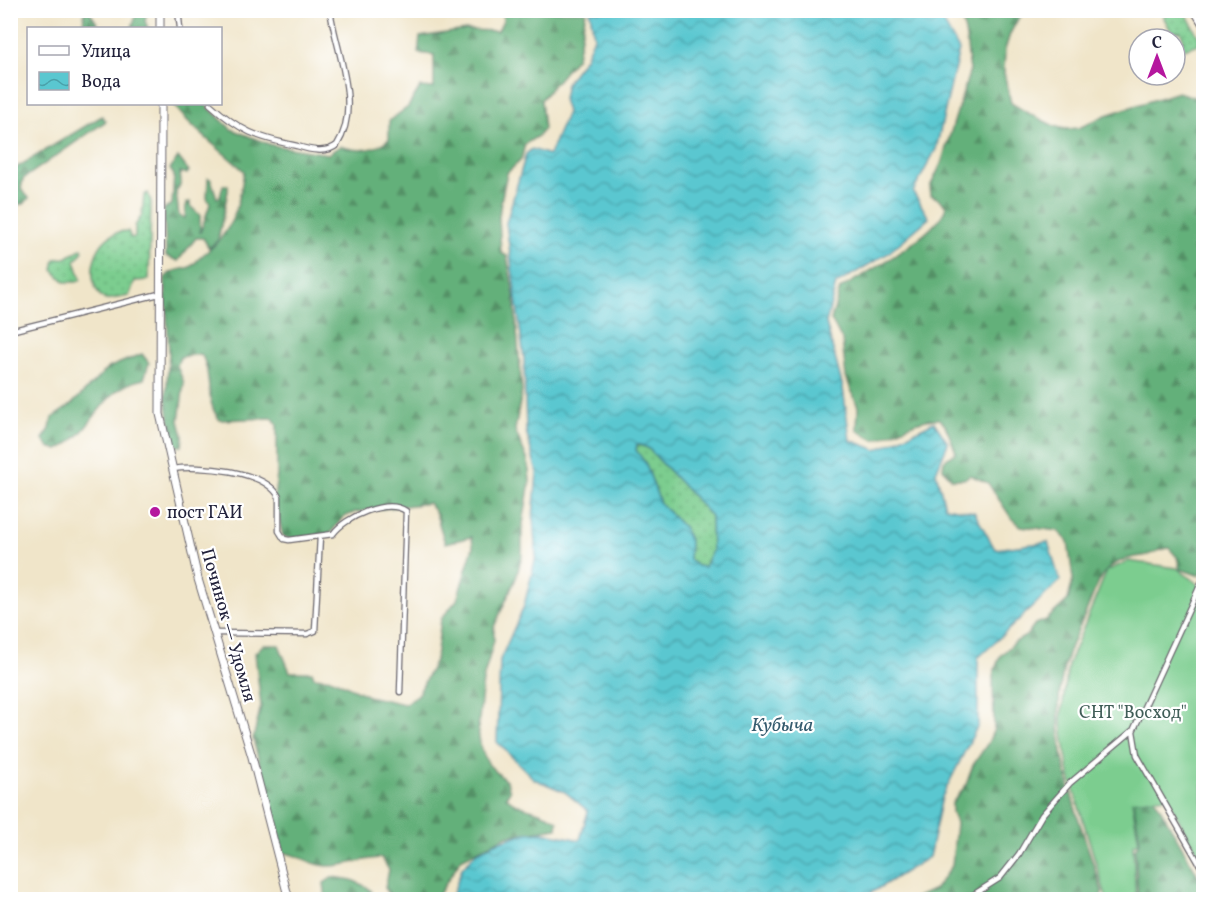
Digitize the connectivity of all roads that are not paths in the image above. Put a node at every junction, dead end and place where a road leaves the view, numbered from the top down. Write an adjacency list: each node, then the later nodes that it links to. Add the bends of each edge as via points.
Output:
1 (160, 10): 5 (main road)
2 (178, 10): 6 (street)
3 (330, 10): 9 (street, via 347,96 346,125 337,145 311,150 260,138)
4 (1193, 10): 7 (street)
5 (160, 27)
6 (180, 27)
7 (1203, 28)
8 (161, 105): 10 (main road, Починок — Удомля)
9 (211, 105)
10 (159, 294): 11 (street); 12 (main road, Починок — Удомля, via 160,414)
11 (10, 331)
12 (172, 469): 13 (street, via 202,468 266,483 279,497 279,531 284,539); 15 (main road, Починок — Удомля)
13 (320, 536): 15 (street, via 315,631); 16 (street, via 333,534 340,524 356,515 387,508 406,511)
14 (1203, 577): 17 (street)
15 (215, 633): 19 (main road, Починок — Удомля)
16 (400, 692)
17 (1133, 731): 18 (street, via 1137,755); 20 (street, via 1071,783 1042,815 1000,878)
18 (1203, 872)
19 (289, 900)
20 (965, 900)

